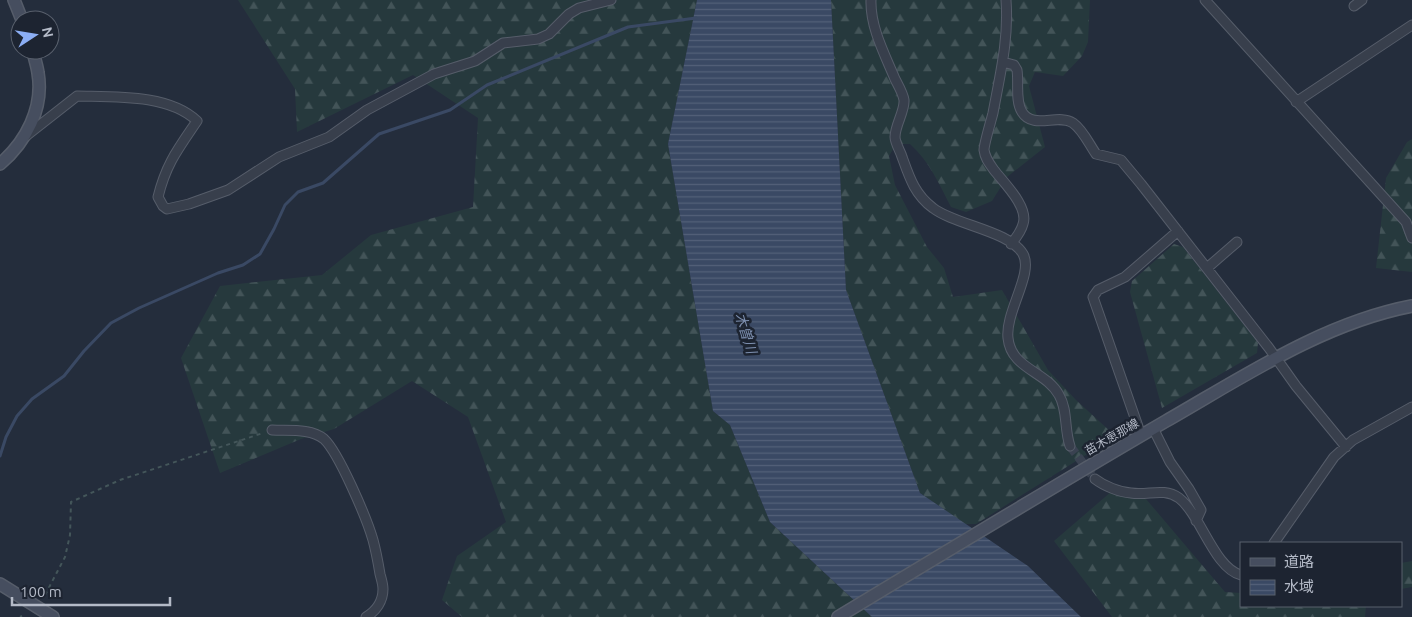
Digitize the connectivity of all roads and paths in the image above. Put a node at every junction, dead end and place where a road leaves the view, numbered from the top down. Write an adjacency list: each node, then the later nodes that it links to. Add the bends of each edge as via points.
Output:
1 (611, 0): 11 (street, via 579,8 549,34 538,39 503,43 475,61 434,74 367,110 330,136 279,157 228,190 189,204 167,209 158,197 171,158 197,121 176,107 117,97 77,96)
2 (871, 0): 17 (street, via 871,12 882,46 904,100 895,138 913,186 922,200 935,210)
3 (1006, 0): 9 (street, via 1007,35)
4 (1205, 0): 10 (street)
5 (1362, 0): 6 (street)
6 (1354, 6)
7 (1412, 25): 10 (street)
8 (35, 60): 11 (main road, via 39,75 38,100 34,119)
9 (1003, 62): 14 (street, via 1014,65 1017,70 1019,103 1027,118 1072,123 1096,154 1121,160); 17 (street, via 984,148 986,158 1025,215 1020,232)
10 (1296, 102): 13 (street)
11 (25, 137): 12 (main road)
12 (0, 164)
13 (1409, 225): 15 (street)
14 (1178, 231): 18 (street); 24 (street, via 1125,277 1098,290 1093,297)
15 (1412, 238)
16 (1237, 242): 18 (street)
17 (1011, 244): 25 (street, via 1019,249 1026,263 1025,277 1008,325 1011,350 1020,363 1048,382 1059,394)
18 (1206, 268): 20 (street)
19 (1412, 306): 20 (main road, 苗木恵那線, via 1352,324)
20 (1276, 358): 22 (main road, 苗木恵那線); 26 (street)
21 (1412, 407): 26 (street)
22 (1154, 428): 24 (main road, 苗木恵那線); 28 (street, via 1170,462 1201,510)
23 (272, 430): 32 (path, via 120,480 71,502 70,535 65,557); 34 (street, via 317,434 338,459 373,539 383,589 379,605)
24 (1141, 435): 35 (main road, 苗木恵那線)
25 (1070, 446)
26 (1346, 447): 29 (street, via 1334,457)
27 (1095, 479): 28 (street, via 1130,493 1171,493 1187,505)
28 (1196, 521): 30 (street, via 1215,551 1233,572)
29 (1275, 542)
30 (1240, 575)
31 (0, 584): 33 (main road)
32 (45, 595)
33 (52, 617)
34 (366, 617)
35 (838, 617)

